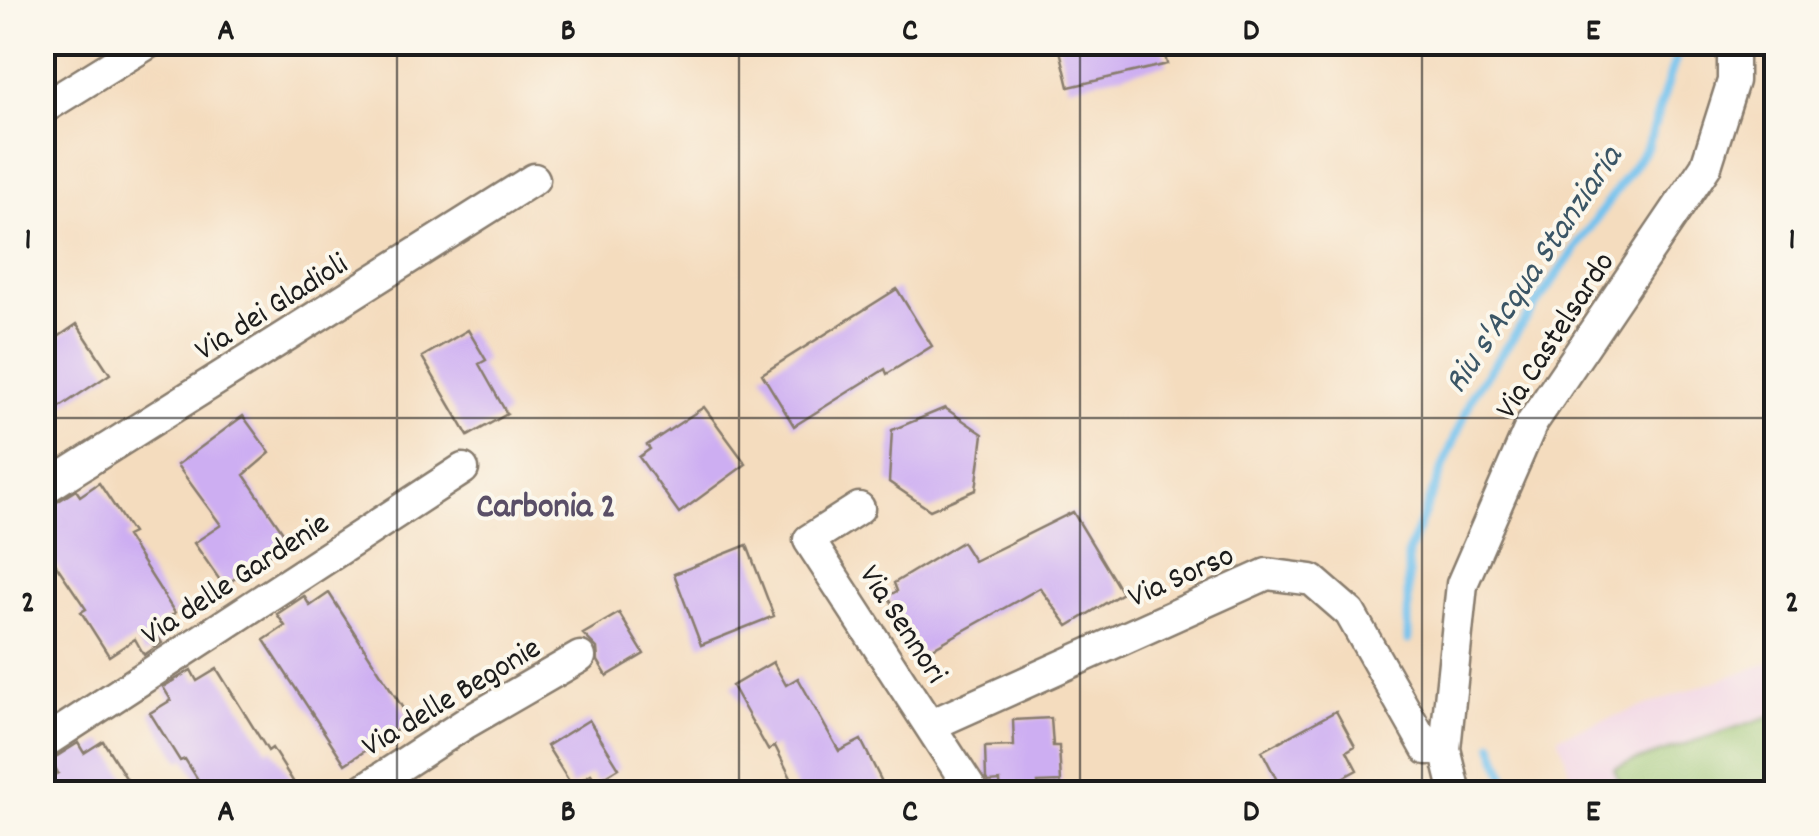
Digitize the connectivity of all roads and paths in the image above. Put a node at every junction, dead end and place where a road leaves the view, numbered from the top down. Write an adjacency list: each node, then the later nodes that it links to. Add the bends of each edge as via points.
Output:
1 (150, 42): 3 (street)
2 (1733, 42): 11 (street, Via Castelsardo, via 1733,81 1706,166 1532,423 1462,584)
3 (42, 109)
4 (534, 180): 6 (street, Via dei Gladioli)
5 (463, 469): 10 (street, Via delle Gardenie)
6 (42, 490)
7 (858, 508): 9 (street, Via Sennori, via 809,540)
8 (580, 658): 12 (street, Via delle Begonie)
9 (930, 725): 11 (street, Via Sorso, via 1268,574 1312,580 1350,613 1427,749); 13 (street, Via Sennori)
10 (42, 744)
11 (1445, 750): 14 (street, Via Castelsardo)
12 (357, 794)
13 (974, 794)
14 (1456, 794)

